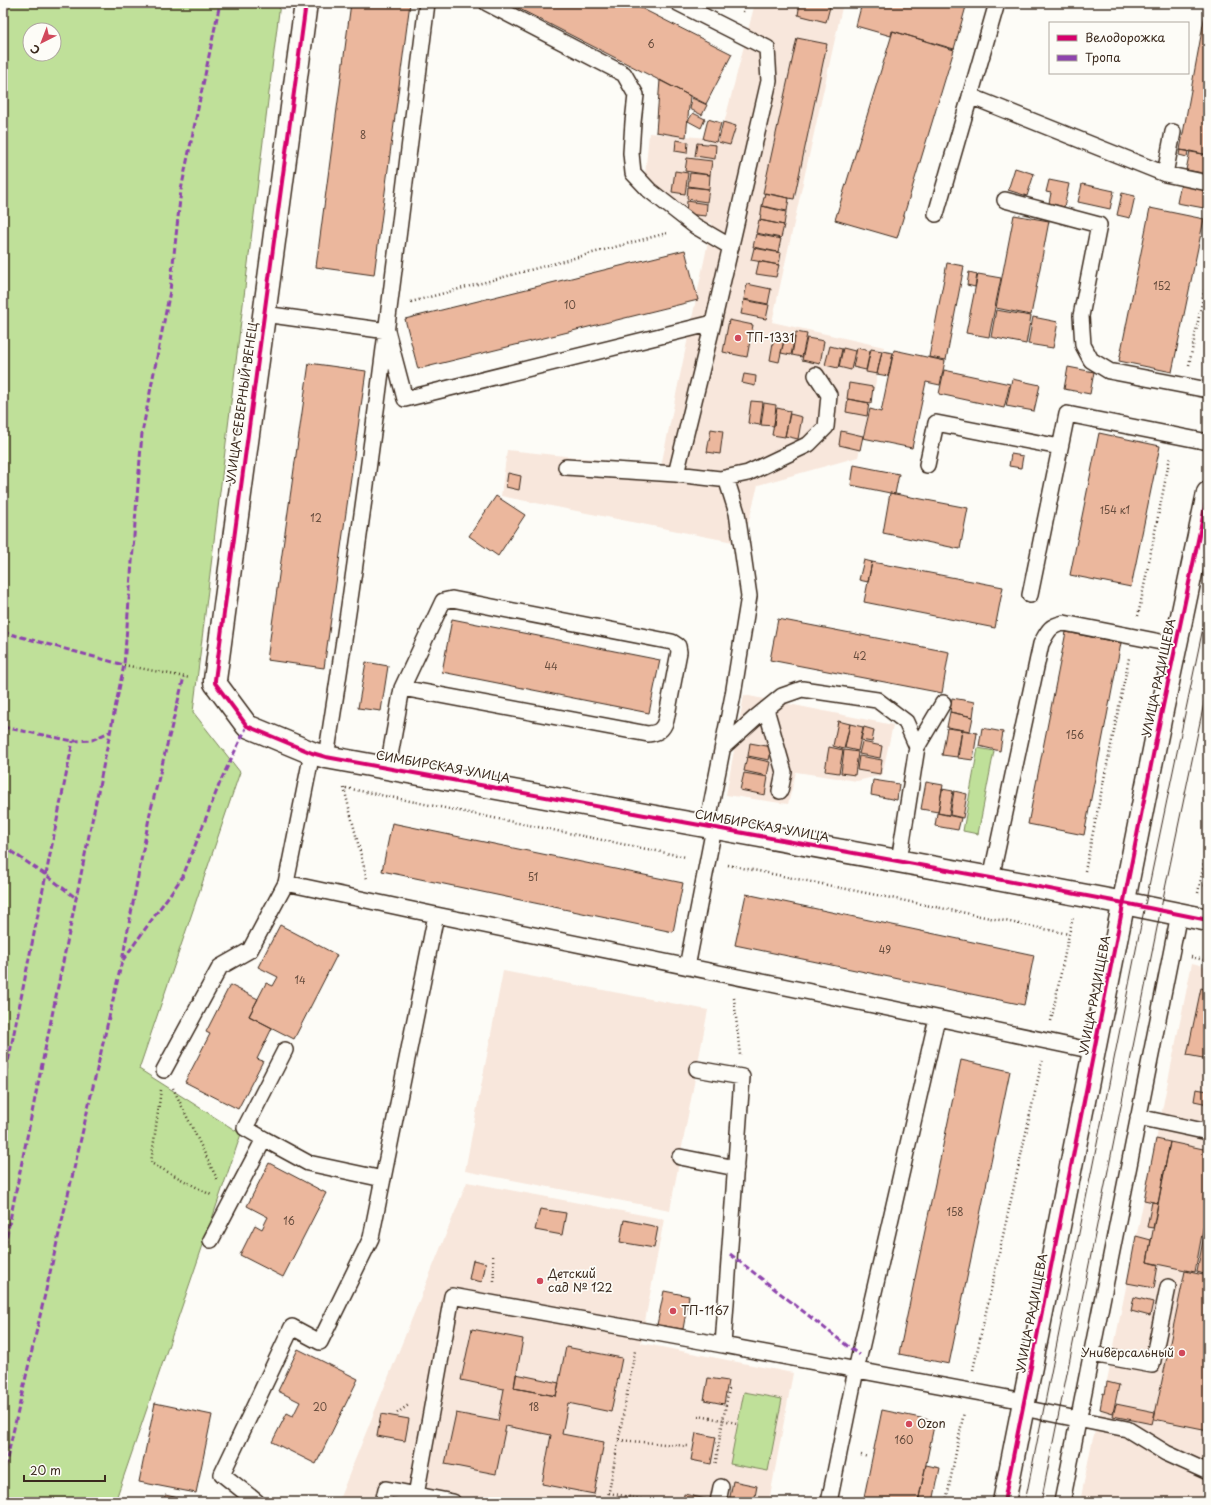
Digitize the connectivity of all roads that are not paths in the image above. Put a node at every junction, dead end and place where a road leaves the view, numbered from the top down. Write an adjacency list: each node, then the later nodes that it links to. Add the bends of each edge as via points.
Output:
1 (306, 3): 13 (street, УЛИЦА СЕВЕРНЫЙ ВЕНЕЦ)
2 (427, 3): 15 (lane)
3 (487, 3): 12 (lane, via 624,74 636,95 631,153 634,173 649,190 694,226)
4 (678, 3): 12 (lane, via 767,48 768,81)
5 (997, 3): 6 (lane)
6 (970, 96): 8 (lane); 11 (lane)
7 (1173, 132): 8 (lane)
8 (1165, 174): 9 (lane)
9 (1208, 183)
10 (1005, 200): 17 (lane, via 1099,225 1081,316 1083,345 1091,360 1109,371)
11 (936, 214)
12 (731, 247): 14 (lane)
13 (264, 314): 15 (lane); 32 (street, УЛИЦА СЕВЕРНЫЙ ВЕНЕЦ, via 215,683 247,726)
14 (713, 323): 15 (lane, via 406,399); 22 (lane)
15 (387, 331): 32 (lane, via 336,693)
16 (816, 375): 23 (lane, via 829,396 826,427 809,444 748,472)
17 (1208, 390)
18 (1208, 442): 19 (lane, via 1067,414)
19 (1060, 447): 20 (lane, via 936,423); 25 (lane)
20 (927, 465)
21 (566, 467): 22 (lane)
22 (676, 474): 23 (lane)
23 (726, 478): 30 (lane, via 737,513 749,596)
24 (1208, 493): 26 (street, УЛИЦА РАДИЩЕВА)
25 (1030, 595)
26 (1176, 645): 37 (lane, via 1064,623 1056,624 1049,629 1041,644); 39 (street, УЛИЦА РАДИЩЕВА)
27 (402, 688): 27 (lane, via 443,601 452,600 672,642 678,646 679,652 664,726 648,734); 33 (lane)
28 (943, 703): 31 (lane)
29 (766, 709): 30 (lane); 31 (lane, via 782,696 802,689 876,700 906,722); 34 (lane, via 784,772)
30 (723, 746): 35 (lane)
31 (917, 747): 36 (lane)
32 (319, 755): 33 (street, СИМБИРСКАЯ УЛИЦА); 38 (lane)
33 (388, 767): 35 (street, СИМБИРСКАЯ УЛИЦА)
34 (780, 790)
35 (711, 827): 36 (street, СИМБИРСКАЯ УЛИЦА); 42 (lane)
36 (899, 861): 37 (street, СИМБИРСКАЯ УЛИЦА)
37 (991, 878): 39 (street, СИМБИРСКАЯ УЛИЦА)
38 (286, 883): 40 (lane); 47 (lane, via 250,950 220,967)
39 (1124, 903): 41 (street, СИМБИРСКАЯ УЛИЦА); 45 (street, УЛИЦА РАДИЩЕВА)
40 (436, 915): 42 (lane); 53 (lane)
41 (1193, 917): 48 (lane)
42 (687, 967): 43 (lane)
43 (937, 1018): 45 (lane); 58 (lane)
44 (285, 1050): 50 (lane, via 244,1128)
45 (1094, 1051): 59 (street, УЛИЦА РАДИЩЕВА)
46 (697, 1069): 52 (lane, via 742,1077)
47 (164, 1070)
48 (1138, 1117): 49 (lane); 57 (lane)
49 (1208, 1132)
50 (264, 1139): 53 (lane, via 308,1163); 54 (lane)
51 (680, 1157): 52 (lane)
52 (736, 1168): 56 (lane)
53 (383, 1179): 64 (lane, via 371,1238 320,1342 292,1327 222,1474)
54 (211, 1240)
55 (1168, 1287): 57 (lane, via 1152,1365)
56 (723, 1345): 58 (lane); 63 (lane, via 452,1296)
57 (1092, 1354): 60 (lane)
58 (856, 1370): 59 (lane, via 968,1391); 68 (lane)
59 (1024, 1405): 60 (lane); 69 (street, УЛИЦА РАДИЩЕВА)
60 (1078, 1419): 61 (lane, via 1127,1429 1166,1453); 70 (lane)
61 (1208, 1472)
62 (721, 1487): 67 (lane)
63 (416, 1495): 65 (lane, via 386,1489); 66 (lane)
64 (257, 1502)
65 (383, 1502)
66 (453, 1502)
67 (718, 1502)
68 (829, 1502)
69 (1004, 1502)
70 (1062, 1502)

